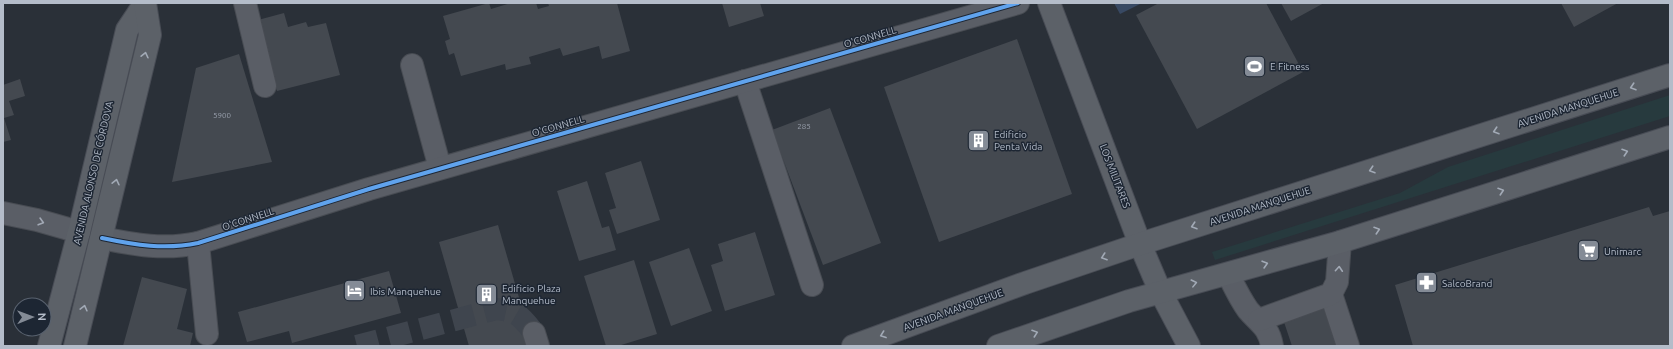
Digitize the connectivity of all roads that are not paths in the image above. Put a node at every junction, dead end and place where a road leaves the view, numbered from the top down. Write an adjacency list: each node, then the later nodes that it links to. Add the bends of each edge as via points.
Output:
1 (145, 3): 12 (main road, AVENIDA ALONSO DE CÓRDOVA, via 127,30); 13 (main road, AVENIDA ALONSO DE CÓRDOVA, one-way to 1, via 150,35)
2 (245, 3): 8 (street)
3 (1018, 3): 7 (street, O'CONNELL)
4 (1049, 3): 16 (main road, LOS MILITARES)
5 (412, 65): 10 (street)
6 (1670, 75): 16 (main road, AVENIDA MANQUEHUE, one-way to 16)
7 (745, 81): 10 (street, O'CONNELL); 18 (street)
8 (265, 86)
9 (1670, 137): 14 (main road, one-way to 9)
10 (440, 168): 15 (street, O'CONNELL)
11 (3, 213): 12 (street, one-way to 12)
12 (79, 232): 23 (main road, AVENIDA ALONSO DE CÓRDOVA)
13 (102, 238): 15 (street, O'CONNELL, via 155,247 177,247); 24 (main road, AVENIDA ALONSO DE CÓRDOVA, one-way to 13)
14 (1340, 242): 17 (main road, one-way to 14); 20 (street, one-way to 14, via 1337,282)
15 (198, 243): 22 (street)
16 (1140, 244): 19 (main road, LOS MILITARES); 25 (main road, AVENIDA MANQUEHUE, one-way to 25)
17 (1228, 274): 19 (main road, one-way to 17); 21 (street, via 1249,311)
18 (812, 285)
19 (1160, 291): 26 (main road, one-way to 19); 27 (main road, LOS MILITARES)
20 (1331, 294): 21 (street); 29 (street)
21 (1260, 320): 28 (street)
22 (207, 334)
23 (49, 346)
24 (75, 346)
25 (852, 346)
26 (998, 346)
27 (1189, 346)
28 (1272, 346)
29 (1348, 346)

